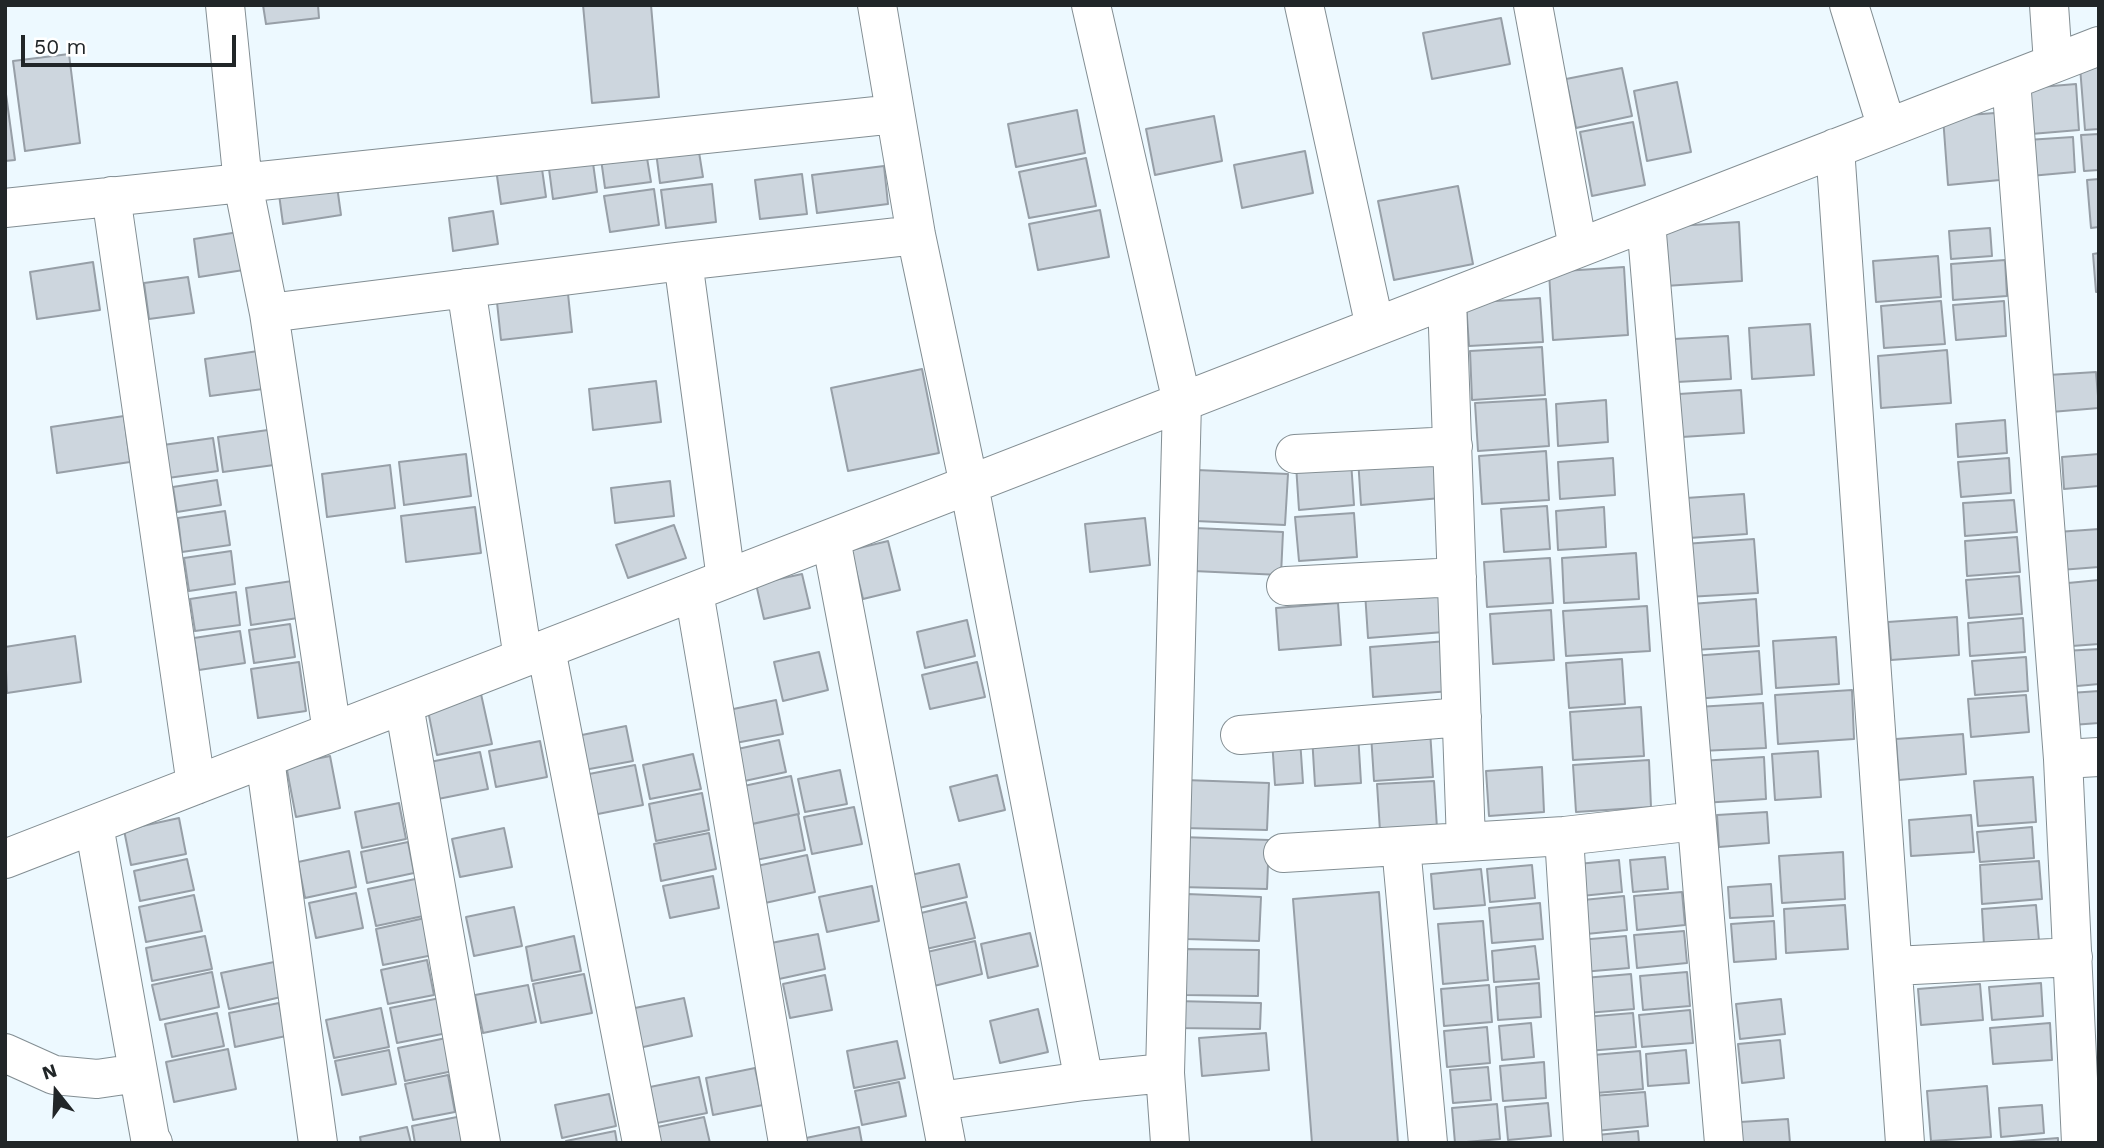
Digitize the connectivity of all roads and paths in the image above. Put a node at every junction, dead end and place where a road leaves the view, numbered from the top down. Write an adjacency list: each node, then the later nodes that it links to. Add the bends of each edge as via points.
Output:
1 (225, 5): 14 (street)
2 (877, 5): 11 (street)
3 (1091, 5): 25 (street)
4 (1304, 5): 24 (street)
5 (1533, 5): 19 (street)
6 (1849, 5): 12 (street)
7 (2049, 5): 9 (street)
8 (2099, 46): 9 (street)
9 (2053, 63): 10 (street)
10 (2011, 80): 12 (street); 38 (street)
11 (895, 114): 14 (street); 18 (street)
12 (1887, 128): 13 (street)
13 (1835, 148): 17 (street); 49 (street)
14 (243, 184): 15 (street); 23 (street)
15 (111, 196): 16 (street); 40 (street)
16 (5, 208)
17 (1646, 222): 19 (street); 41 (street)
18 (916, 235): 20 (street); 28 (street)
19 (1578, 248): 22 (street)
20 (683, 261): 21 (street); 31 (street)
21 (466, 288): 23 (street); 33 (street)
22 (1447, 299): 24 (street); 26 (street)
23 (268, 313): 36 (street)
24 (1375, 327): 25 (street)
25 (1182, 402): 28 (street); 52 (street)
26 (1453, 446): 27 (street); 30 (street)
27 (1295, 454)
28 (969, 485): 29 (street); 53 (street)
29 (831, 539): 31 (street); 54 (street)
30 (1457, 577): 32 (street); 35 (street)
31 (710, 586): 33 (street); 59 (street)
32 (1286, 586)
33 (535, 654): 34 (street); 58 (street)
34 (404, 705): 36 (street); 57 (street)
35 (1462, 717): 37 (street); 44 (street)
36 (332, 732): 39 (street)
37 (1240, 734)
38 (2081, 758): 48 (street)
39 (265, 759): 40 (street); 56 (street)
40 (196, 785): 42 (street)
41 (1696, 821): 43 (street); 64 (street)
42 (94, 825): 47 (street); 51 (street)
43 (1564, 836): 44 (street); 63 (street)
44 (1466, 842): 45 (street)
45 (1401, 846): 46 (street); 62 (street)
46 (1283, 853)
47 (5, 859)
48 (2073, 957): 49 (street); 66 (street)
49 (1894, 967): 65 (street)
50 (5, 1053): 51 (street, via 54,1075 97,1080)
51 (138, 1073): 55 (street)
52 (1165, 1073): 53 (street); 61 (street)
53 (1084, 1081): 54 (street)
54 (939, 1101): 60 (street)
55 (153, 1143)
56 (318, 1143)
57 (481, 1143)
58 (642, 1143)
59 (789, 1143)
60 (946, 1143)
61 (1170, 1143)
62 (1428, 1143)
63 (1583, 1143)
64 (1724, 1143)
65 (1905, 1143)
66 (2081, 1143)

